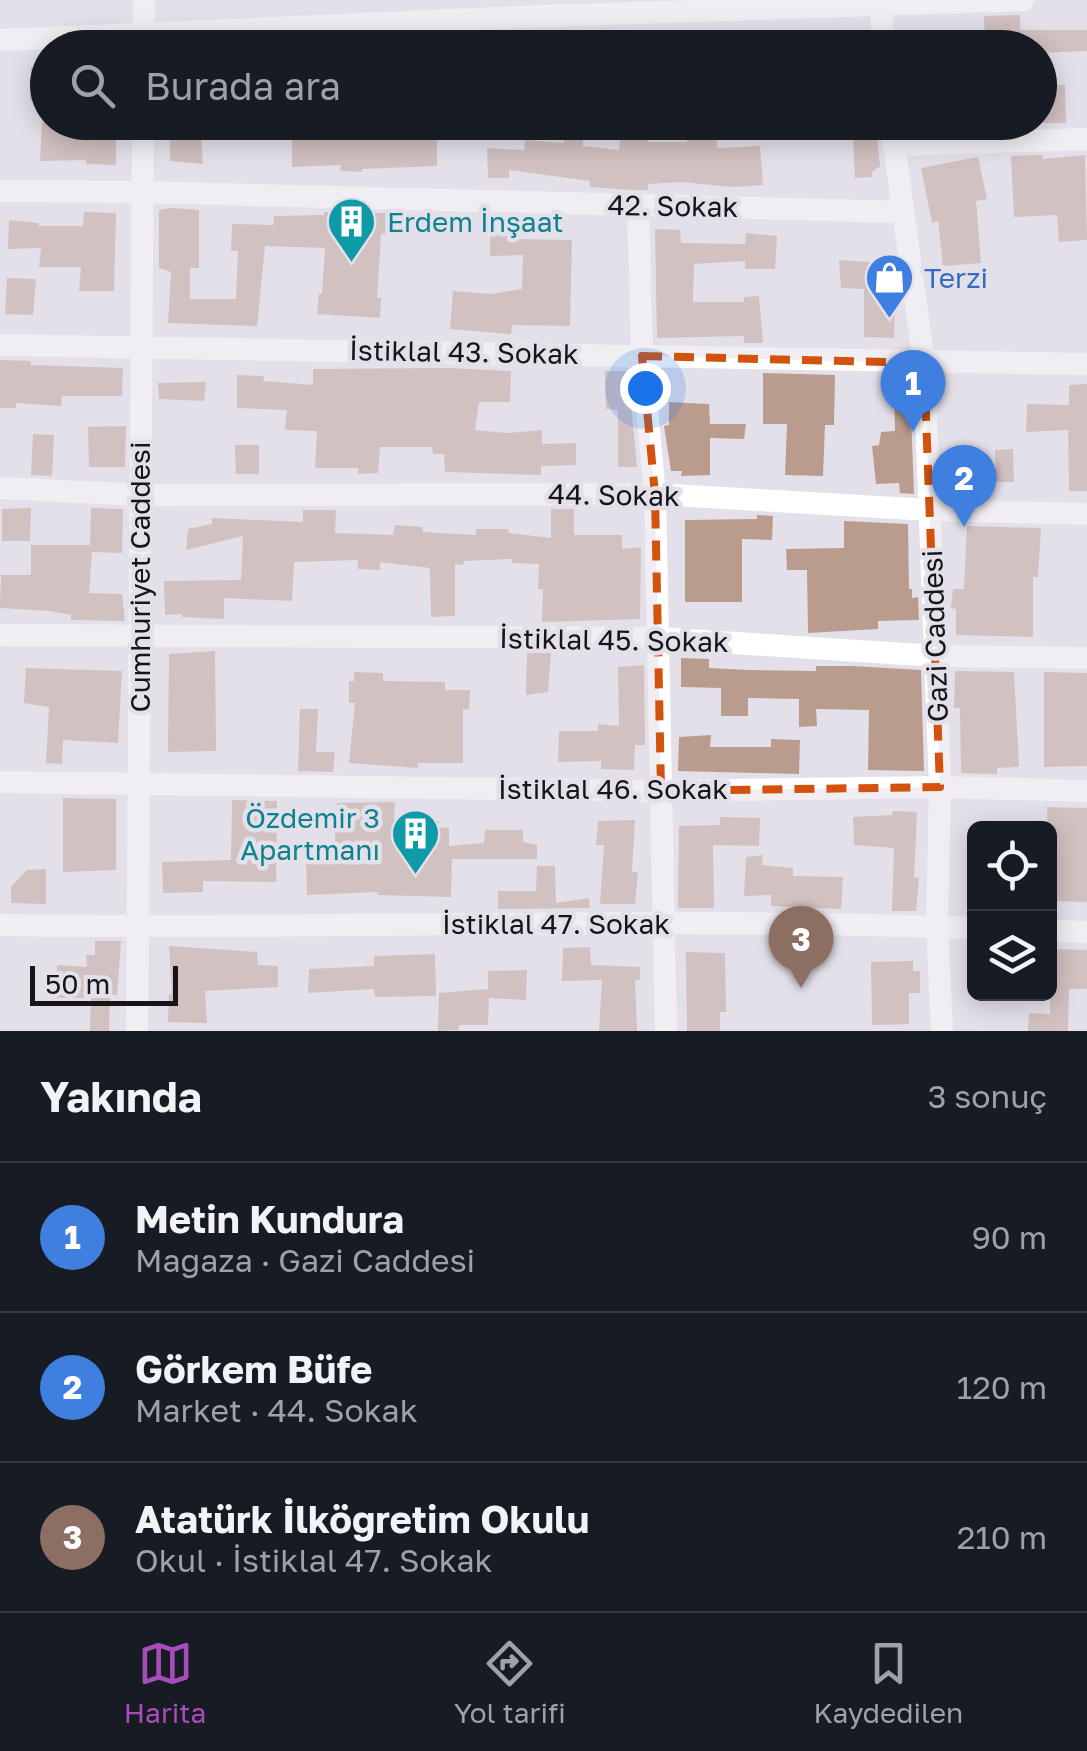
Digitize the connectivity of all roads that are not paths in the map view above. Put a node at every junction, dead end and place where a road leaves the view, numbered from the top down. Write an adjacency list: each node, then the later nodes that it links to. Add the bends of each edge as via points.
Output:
1 (144, 0): 4 (street)
2 (1023, 0): 3 (street)
3 (880, 2): 5 (street); 6 (street)
4 (144, 30)
5 (338, 30)
6 (882, 30)
7 (0, 40): 8 (street)
8 (30, 40)
9 (1057, 138): 10 (street)
10 (1087, 139)
11 (143, 140): 14 (street, Cumhuriyet Caddesi)
12 (893, 140): 16 (street, Gazi Caddesi)
13 (0, 191): 14 (street, 42. Sokak)
14 (143, 192): 15 (street, 42. Sokak); 18 (street, Cumhuriyet Caddesi)
15 (638, 206): 16 (street, 42. Sokak); 19 (street)
16 (904, 212): 20 (street, Gazi Caddesi)
17 (0, 345): 18 (street, İstiklal 43. Sokak)
18 (142, 346): 19 (street, İstiklal 43. Sokak); 24 (street, Cumhuriyet Caddesi)
19 (642, 356): 20 (street, İstiklal 43. Sokak); 23 (street)
20 (924, 363): 21 (street, İstiklal 43. Sokak); 25 (street, Gazi Caddesi)
21 (1087, 364)
22 (0, 488): 24 (street, 44. Sokak)
23 (654, 494): 24 (street, 44. Sokak); 25 (street, 44. Sokak); 29 (street)
24 (141, 495): 28 (street, Cumhuriyet Caddesi)
25 (930, 510): 26 (street, 44. Sokak); 30 (street, Gazi Caddesi)
26 (1087, 514)
27 (0, 635): 28 (street, İstiklal 45. Sokak)
28 (140, 637): 29 (street, İstiklal 45. Sokak); 33 (street, Cumhuriyet Caddesi)
29 (658, 638): 30 (street, İstiklal 45. Sokak); 35 (street)
30 (936, 656): 31 (street, İstiklal 45. Sokak); 34 (street, Gazi Caddesi)
31 (1087, 658)
32 (0, 782): 33 (street, İstiklal 46. Sokak)
33 (139, 784): 35 (street, İstiklal 46. Sokak); 39 (street, Cumhuriyet Caddesi)
34 (940, 787): 35 (street, İstiklal 46. Sokak); 36 (street, İstiklal 46. Sokak); 40 (street, Gazi Caddesi)
35 (661, 791): 37 (street)
36 (1087, 791)
37 (664, 922): 39 (street, İstiklal 47. Sokak); 40 (street, İstiklal 47. Sokak); 45 (street)
38 (0, 924): 39 (street, İstiklal 47. Sokak)
39 (138, 927): 44 (street, Cumhuriyet Caddesi)
40 (938, 927): 41 (street, İstiklal 47. Sokak); 46 (street, Gazi Caddesi)
41 (967, 928)
42 (1057, 931): 43 (street)
43 (1087, 932)
44 (137, 1031)
45 (666, 1031)
46 (942, 1031)

